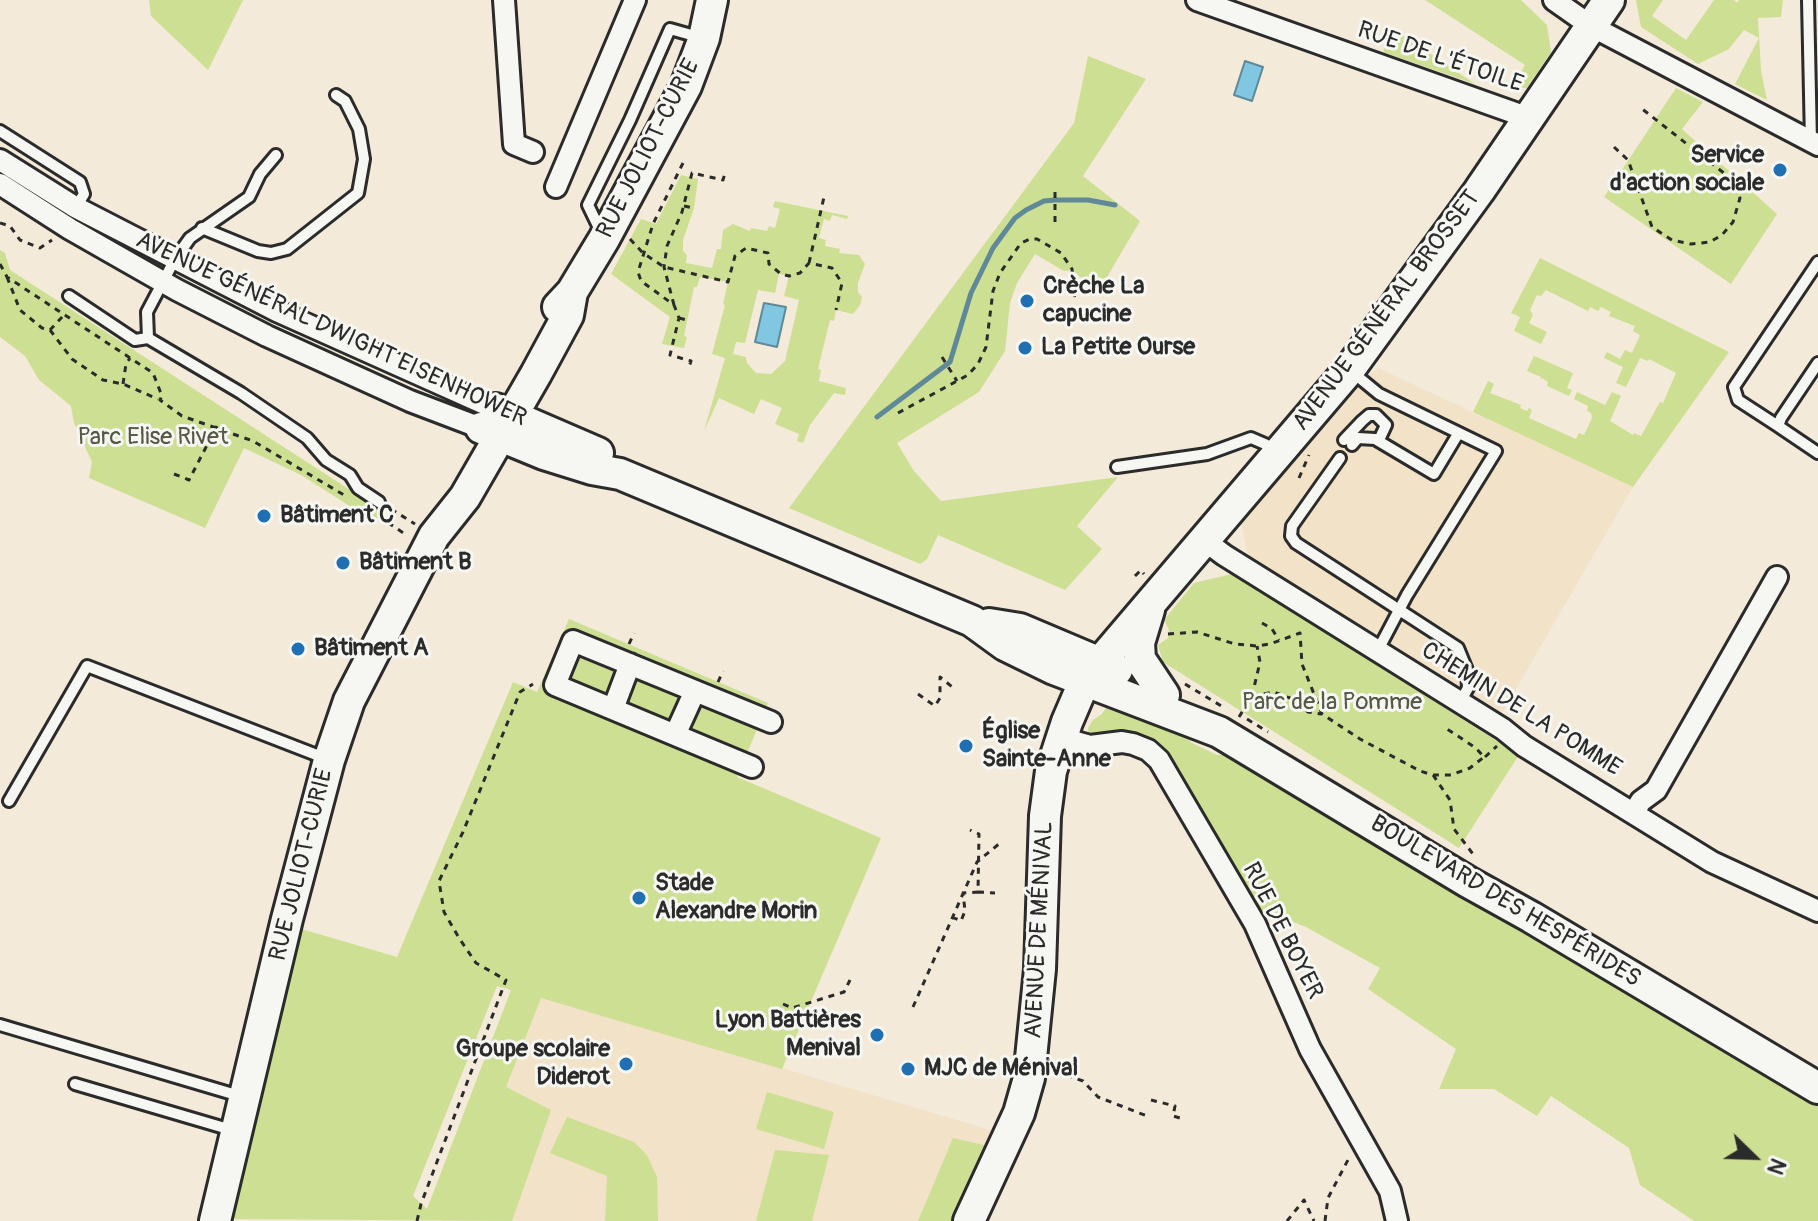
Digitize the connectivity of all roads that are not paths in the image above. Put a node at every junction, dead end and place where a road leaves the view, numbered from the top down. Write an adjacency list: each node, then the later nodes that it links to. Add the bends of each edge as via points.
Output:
1 (504, 0): 13 (street, via 514,144)
2 (635, 0): 17 (street)
3 (712, 0): 24 (main road, RUE JOLIOT-CURIE, via 686,86)
4 (1197, 0): 10 (street, RUE DE L'ÉTOILE)
5 (1554, 0): 8 (street)
6 (1609, 0): 8 (main road, AVENUE GÉNÉRAL BROSSET)
7 (1808, 0): 12 (lane)
8 (1591, 26): 10 (main road, AVENUE GÉNÉRAL BROSSET); 12 (street)
9 (336, 95): 20 (lane, via 345,101 359,129 364,159 358,193 287,249 271,253)
10 (1529, 118): 28 (main road, AVENUE GÉNÉRAL BROSSET)
11 (0, 131): 18 (lane, via 80,182 84,194)
12 (1815, 144)
13 (533, 152)
14 (276, 155): 20 (lane, via 249,197)
15 (0, 160): 18 (street, AVENUE GÉNÉRAL DWIGHT EISENHOWER)
16 (0, 184): 19 (street, AVENUE GÉNÉRAL DWIGHT EISENHOWER)
17 (556, 187)
18 (75, 207): 19 (lane); 21 (street, AVENUE GÉNÉRAL DWIGHT EISENHOWER)
19 (68, 228): 23 (street, AVENUE GÉNÉRAL DWIGHT EISENHOWER)
20 (202, 228): 21 (lane)
21 (175, 259): 23 (lane); 30 (street, AVENUE GÉNÉRAL DWIGHT EISENHOWER)
22 (1818, 262): 31 (lane, via 1734,387 1738,400)
23 (163, 282): 26 (lane, via 147,312); 30 (street, AVENUE GÉNÉRAL DWIGHT EISENHOWER, via 410,401)
24 (572, 292): 29 (main road, RUE JOLIOT-CURIE, via 568,315); 30 (main road, RUE JOLIOT-CURIE, via 556,310)
25 (69, 296): 26 (lane, via 135,340)
26 (148, 338): 40 (lane, via 307,438)
27 (1818, 363): 31 (lane)
28 (1349, 370): 32 (lane, via 1379,394); 36 (main road, AVENUE GÉNÉRAL BROSSET)
29 (536, 374): 30 (main road, RUE JOLIOT-CURIE); 34 (main road, via 536,396 546,418)
30 (497, 423): 34 (main road, AVENUE GÉNÉRAL DWIGHT EISENHOWER); 39 (main road, AVENUE GÉNÉRAL DWIGHT EISENHOWER, via 580,465); 56 (main road, RUE JOLIOT-CURIE, via 448,493 349,701)
31 (1778, 426): 35 (lane)
32 (1458, 434): 33 (lane, via 1434,474); 44 (lane, via 1496,451)
33 (1377, 439): 33 (lane, via 1358,438 1348,443 1369,415 1386,425)
34 (578, 444): 39 (main road, AVENUE GÉNÉRAL DWIGHT EISENHOWER, via 597,452)
35 (1818, 453)
36 (1277, 454): 38 (lane, via 1251,438 1207,454); 41 (main road, AVENUE GÉNÉRAL BROSSET)
37 (1340, 458): 44 (lane, via 1292,526 1291,536)
38 (1117, 467)
39 (620, 474): 47 (main road, AVENUE GÉNÉRAL DWIGHT EISENHOWER, via 972,621 1005,645 1054,669)
40 (379, 502)
41 (1204, 540): 43 (main road, AVENUE GÉNÉRAL BROSSET); 45 (street, CHEMIN DE LA POMME)
42 (1777, 577): 59 (street, via 1656,790)
43 (1151, 604): 47 (main road, AVENUE GÉNÉRAL BROSSET); 49 (main road, via 1139,643 1140,659)
44 (1399, 611): 45 (lane); 50 (lane, via 1458,648 1468,688)
45 (1378, 650): 50 (street, CHEMIN DE LA POMME)
46 (630, 664): 48 (street); 51 (street); 51 (street, via 573,641 555,685)
47 (1092, 671): 49 (main road, BOULEVARD DES HESPÉRIDES); 52 (main road, BOULEVARD DES HESPÉRIDES); 55 (main road, AVENUE DE MÉNIVAL)
48 (695, 691): 53 (street); 54 (street)
49 (1164, 695): 52 (main road, BOULEVARD DES HESPÉRIDES)
50 (1460, 702): 59 (street, CHEMIN DE LA POMME)
51 (613, 709): 54 (street)
52 (1191, 720): 63 (main road, BOULEVARD DES HESPÉRIDES, via 1261,755)
53 (771, 722)
54 (675, 735): 57 (street)
55 (1061, 738): 67 (main road, AVENUE DE MÉNIVAL, via 1045,816 1040,969 1029,1078 1019,1113); 68 (street, RUE DE BOYER, via 1090,746 1133,744 1159,760 1255,924 1310,1049 1390,1191)
56 (329, 760): 58 (lane, via 87,666); 64 (main road, RUE JOLIOT-CURIE)
57 (752, 767)
58 (9, 801)
59 (1634, 812): 60 (street, CHEMIN DE LA POMME, via 1712,862)
60 (1818, 911)
61 (0, 1025): 64 (lane)
62 (75, 1084): 65 (lane)
63 (1818, 1088)
64 (245, 1098): 65 (main road, RUE JOLIOT-CURIE)
65 (237, 1132): 66 (main road, RUE JOLIOT-CURIE)
66 (215, 1221)
67 (969, 1221)
68 (1397, 1221)

